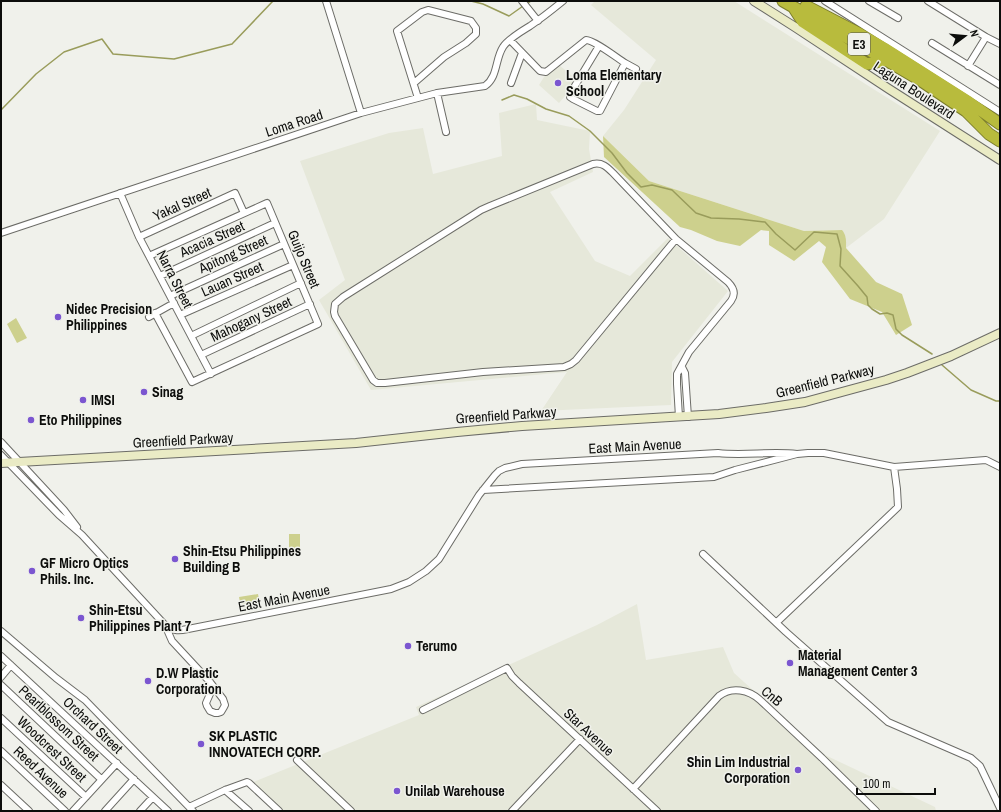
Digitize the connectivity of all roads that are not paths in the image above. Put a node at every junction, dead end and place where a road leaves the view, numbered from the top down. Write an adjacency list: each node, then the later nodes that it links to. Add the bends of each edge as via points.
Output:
1 (326, 1): 27 (street)
2 (522, 1): 11 (street)
3 (754, 1): 31 (main road, Laguna Boulevard)
4 (783, 1): 9 (highway, E3)
5 (825, 1): 26 (street)
6 (869, 1): 10 (street)
7 (928, 1): 12 (street)
8 (560, 2): 11 (street, Loma Road)
9 (795, 4): 28 (highway, E3, via 884,48); 30 (highway, E3, via 920,80 966,111 989,134)
10 (898, 18)
11 (538, 21): 13 (street, Loma Road)
12 (986, 37): 15 (street); 19 (street)
13 (510, 40): 17 (street); 24 (street, Loma Road, via 503,47 494,73 485,86)
14 (932, 43): 19 (street)
15 (1000, 44)
16 (599, 46): 17 (street, via 586,40 546,72 540,71); 18 (street); 18 (street, via 570,94 573,99 595,111 600,111)
17 (522, 53): 22 (street)
18 (625, 63): 20 (street)
19 (968, 66): 23 (street)
20 (636, 69)
21 (414, 83): 21 (street, via 397,31 428,10 471,21 476,28 476,34); 25 (street)
22 (511, 83)
23 (1000, 85)
24 (437, 93): 25 (street, Loma Road); 29 (street)
25 (418, 98): 27 (street, Loma Road)
26 (1000, 112)
27 (361, 113): 32 (street, Loma Road)
28 (1000, 124)
29 (446, 132)
30 (1000, 141)
31 (1000, 160)
32 (120, 193): 35 (street, Loma Road); 36 (street, Narra Street)
33 (244, 213): 34 (street, Guijo Street, via 267,203); 36 (street, Yakal Street, via 236,193); 39 (street)
34 (275, 223): 38 (street, Guijo Street); 41 (street, Acacia Street)
35 (1, 233)
36 (139, 237): 39 (street, Narra Street)
37 (676, 239): 37 (street, via 613,173 603,165 595,163 481,210 343,297 335,304 334,312 377,383 564,367 579,357); 53 (street, via 728,282 734,294 731,302 687,355 682,367 685,373)
38 (284, 244): 40 (street, Guijo Street); 43 (street, Apitong Street)
39 (150, 256): 41 (street, Narra Street)
40 (293, 265): 42 (street, Guijo Street); 47 (street, Lauan Street)
41 (160, 276): 43 (street, Narra Street)
42 (301, 283): 45 (street, Guijo Street); 50 (street)
43 (170, 296): 44 (street, Narra Street)
44 (174, 303): 46 (street); 47 (street, Narra Street)
45 (310, 304): 51 (street, Mahogany Street); 52 (street, Guijo Street, via 318,324)
46 (156, 313): 48 (street); 52 (street, via 192,382)
47 (180, 315): 50 (street, Narra Street)
48 (149, 317)
49 (1000, 333): 53 (main road, Greenfield Parkway, via 925,367 845,392 805,402)
50 (191, 336): 51 (street, Narra Street)
51 (201, 355): 52 (street, Narra Street)
52 (211, 374)
53 (684, 417): 58 (main road, Greenfield Parkway, via 522,426 356,443)
54 (1, 442): 58 (street)
55 (797, 454): 59 (street, East Main Avenue, via 824,453); 61 (street, East Main Avenue, via 714,477); 61 (street, East Main Avenue, via 718,453 518,465 499,471)
56 (1, 455): 57 (street)
57 (5, 463): 58 (main road, Greenfield Parkway); 62 (street)
58 (20, 463): 62 (street, via 64,510)
59 (894, 467): 60 (street, East Main Avenue, via 986,460); 64 (street, via 898,507)
60 (1000, 467)
61 (484, 490): 65 (street, East Main Avenue, via 439,559 409,582 391,589 188,629 175,630)
62 (82, 535): 65 (street)
63 (703, 554): 64 (street)
64 (777, 622): 85 (street, via 888,722 971,758 980,766)
65 (165, 625): 70 (street, via 172,641)
66 (1, 631): 86 (street, via 84,700)
67 (1, 656): 68 (street, Orchard Street)
68 (11, 665): 69 (street); 77 (street, Orchard Street)
69 (1, 677)
70 (210, 682): 70 (street, via 210,694 206,703 210,711 218,713 225,702)
71 (1, 685): 78 (street, Pearlblossom Street)
72 (423, 710): 74 (street, Star Avenue, via 507,668 516,680)
73 (1, 718): 83 (street, Woodcrest Street)
74 (580, 739): 81 (street, Star Avenue); 96 (street)
75 (1, 751): 88 (street, Reed Avenue)
76 (297, 760): 95 (street)
77 (117, 763): 78 (street); 79 (street, Orchard Street)
78 (101, 779): 83 (street)
79 (134, 779): 84 (street, Orchard Street); 90 (street)
80 (1, 785): 87 (street)
81 (633, 789): 97 (street, Star Avenue); 98 (street, CnB, via 719,696 739,690 758,698)
82 (226, 790): 86 (street); 93 (street); 94 (street, via 245,782 249,783)
83 (86, 797): 89 (street)
84 (153, 797): 91 (street); 92 (street, Orchard Street)
85 (1000, 808)
86 (191, 809)
87 (29, 811)
88 (65, 811)
89 (73, 811)
90 (105, 811)
91 (140, 811)
92 (168, 811)
93 (249, 811)
94 (279, 811)
95 (351, 811)
96 (512, 811)
97 (657, 811)
98 (876, 811)

